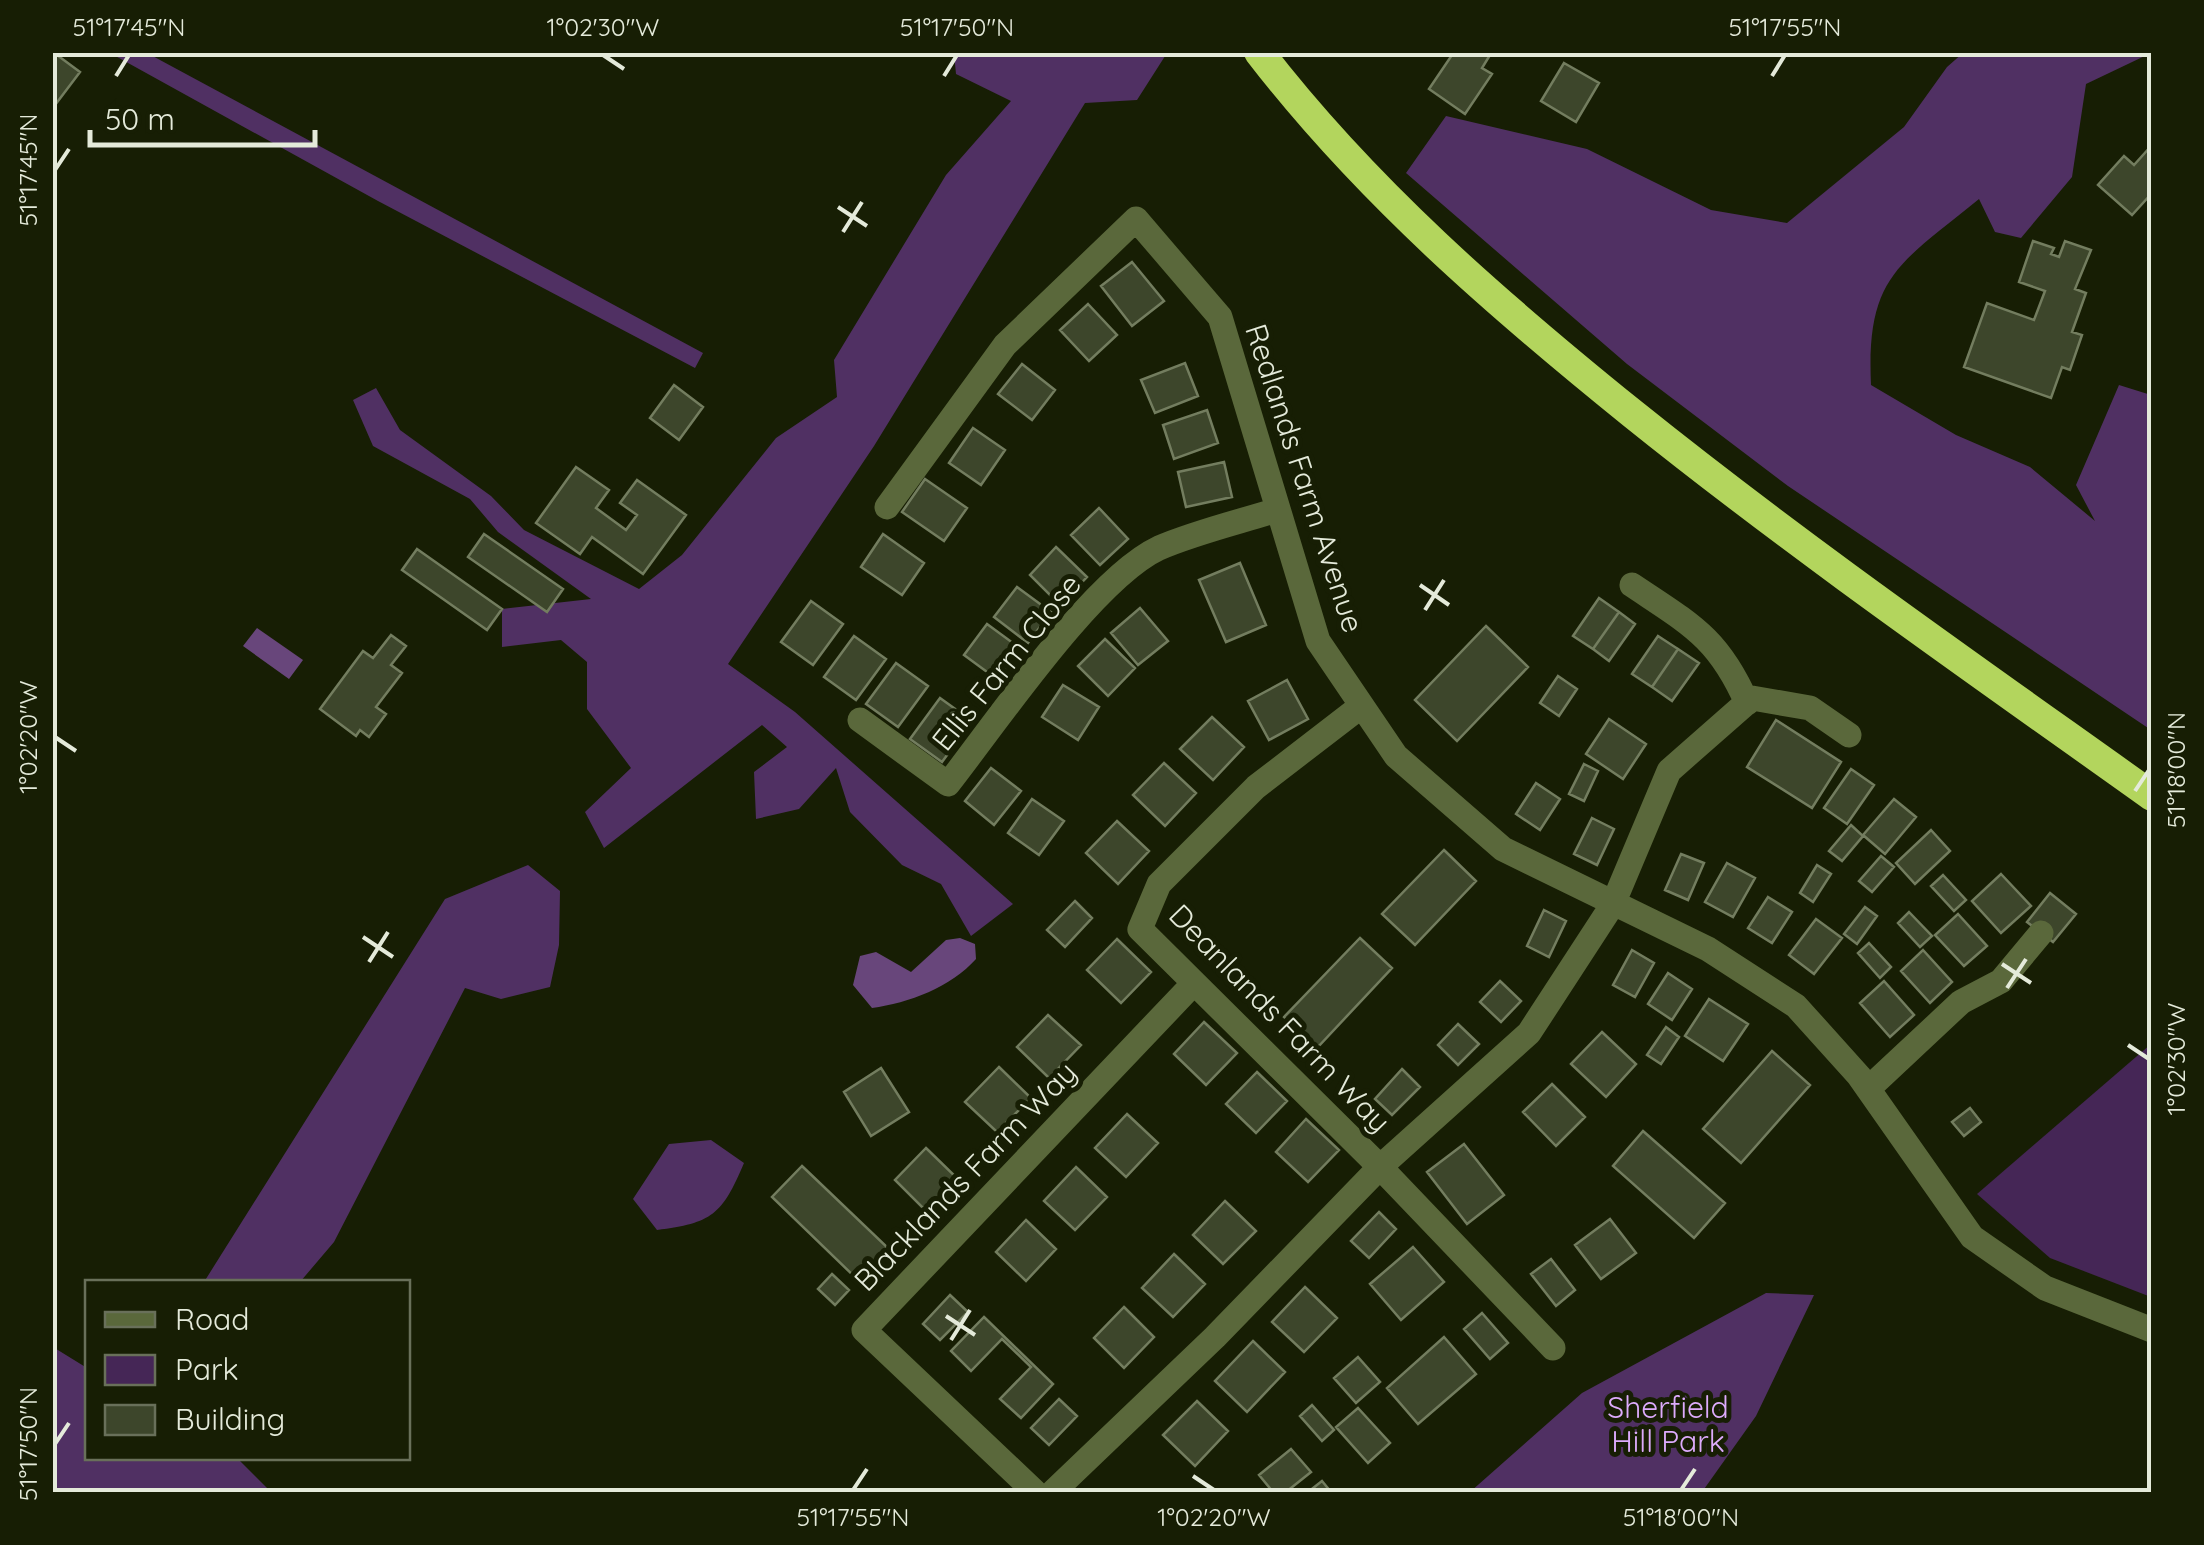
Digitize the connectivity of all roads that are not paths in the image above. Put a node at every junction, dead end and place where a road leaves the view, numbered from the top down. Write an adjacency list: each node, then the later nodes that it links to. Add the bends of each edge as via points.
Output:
1 (1258, 52): 9 (highway, via 1382,194 1555,352 1860,589)
2 (887, 507): 3 (street, Redlands Farm Avenue, via 1005,344 1136,219 1220,317)
3 (1277, 510): 6 (street, Redlands Farm Avenue, via 1318,641); 7 (street, Ellis Farm Close, via 1156,549 1112,585 948,784)
4 (1632, 585): 5 (street, via 1702,632 1729,662)
5 (1747, 703): 8 (street, via 1752,698 1810,708); 10 (street, via 1670,771)
6 (1360, 707): 10 (street, Redlands Farm Avenue, via 1396,756 1504,848); 12 (street, Deanlands Farm Way, via 1256,787 1160,884 1140,929)
7 (860, 720)
8 (1849, 734)
9 (2152, 796)
10 (1613, 904): 13 (street, Redlands Farm Avenue, via 1708,949 1796,1006); 14 (street, via 1529,1033)
11 (2041, 932): 13 (street, via 2001,981 1961,1002)
12 (1194, 983): 14 (street, Deanlands Farm Way); 17 (street, Blacklands Farm Way, via 864,1330)
13 (1868, 1089): 15 (street, Redlands Farm Avenue, via 1972,1236 2045,1288)
14 (1380, 1166): 16 (street); 18 (street)
15 (2152, 1330)
16 (1552, 1348)
17 (1035, 1492)
18 (1053, 1492)

